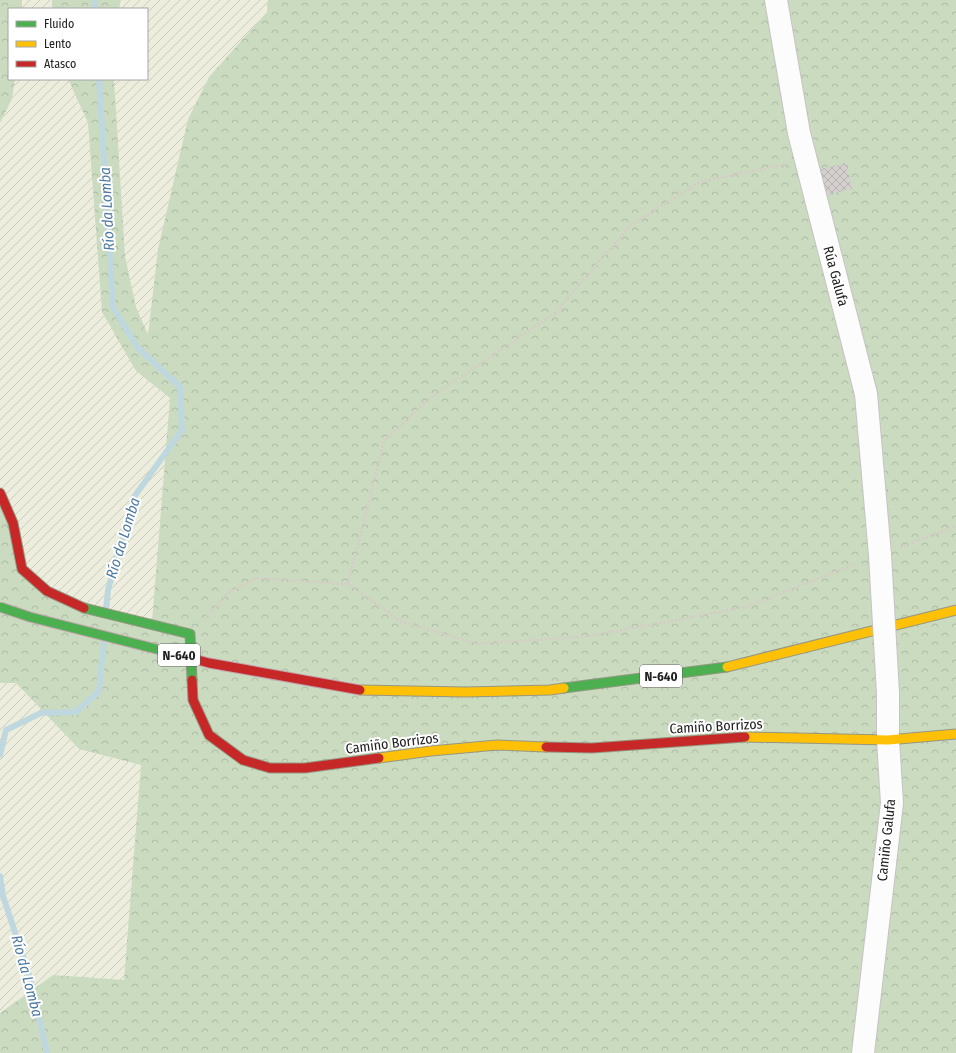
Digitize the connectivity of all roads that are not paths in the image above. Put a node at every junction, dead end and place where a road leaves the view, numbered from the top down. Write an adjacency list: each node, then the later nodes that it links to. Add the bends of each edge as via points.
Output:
1 (776, 0): 3 (street, Rúa Galufa, via 799,133 866,394)
2 (0, 492): 7 (main road, Camiño Borrizos, via 13,523 22,569 48,591 89,610 190,634 193,700 209,735 243,760 270,768 305,768 497,745 592,748 748,737)
3 (880, 555): 7 (street, Camiño Galufa, bridge, via 888,693)
4 (0, 607): 5 (main road, N-640, bridge, via 209,663 360,690 465,692 550,690 725,668)
5 (956, 610)
6 (956, 734): 7 (main road, Camiño Borrizos)
7 (888, 740): 8 (street, Camiño Galufa, via 892,803)
8 (863, 1053)

